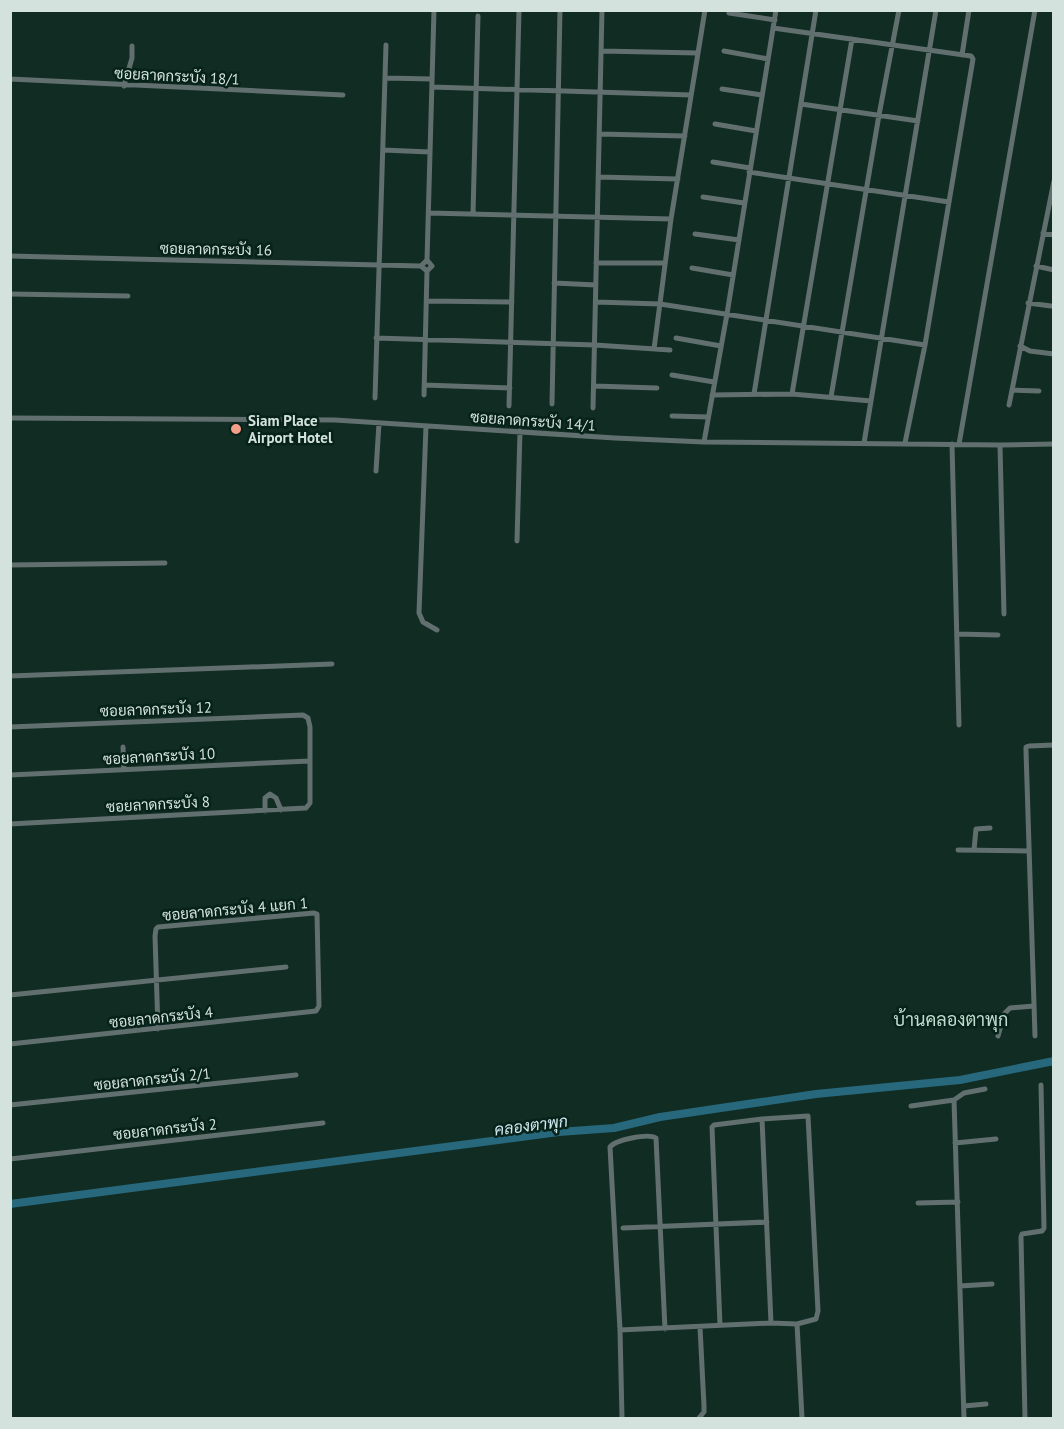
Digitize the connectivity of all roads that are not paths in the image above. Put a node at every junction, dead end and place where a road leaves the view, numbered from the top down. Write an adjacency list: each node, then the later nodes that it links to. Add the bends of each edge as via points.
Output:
1 (434, 10): 30 (street)
2 (519, 10): 35 (street)
3 (560, 10): 36 (street)
4 (602, 10): 23 (street)
5 (705, 10): 25 (street)
6 (776, 10): 15 (street)
7 (816, 10): 17 (street)
8 (890, 10): 12 (street)
9 (936, 10): 22 (street)
10 (969, 10): 26 (street)
11 (1035, 10): 140 (street)
12 (899, 11): 21 (street)
13 (729, 13): 15 (street)
14 (478, 16): 33 (street)
15 (775, 20): 16 (street)
16 (773, 28): 17 (street); 27 (street)
17 (812, 34): 18 (street); 41 (street)
18 (852, 39): 21 (street); 42 (street)
19 (386, 45): 28 (street)
20 (132, 46): 31 (street)
21 (893, 46): 22 (street); 43 (street)
22 (930, 50): 26 (street); 44 (street)
23 (601, 51): 25 (street); 37 (street)
24 (724, 51): 27 (street)
25 (698, 53): 38 (street)
26 (962, 55): 62 (street, via 973,59)
27 (768, 59): 40 (street)
28 (385, 78): 30 (street); 49 (street)
29 (10, 79): 31 (street, ซอยลาดกระบัง 18/1)
30 (432, 79): 32 (street)
31 (124, 86): 39 (street, ซอยลาดกระบัง 18/1)
32 (432, 87): 33 (street); 50 (street)
33 (476, 88): 35 (street); 65 (street)
34 (722, 89): 40 (street)
35 (518, 90): 36 (street); 66 (street)
36 (559, 91): 37 (street); 67 (street)
37 (600, 92): 38 (street); 47 (street)
38 (692, 94): 48 (street)
39 (343, 95)
40 (762, 95): 46 (street)
41 (801, 104): 42 (street); 54 (street)
42 (840, 110): 43 (street); 57 (street)
43 (879, 115): 44 (street); 58 (street)
44 (918, 120): 59 (street)
45 (715, 124): 46 (street)
46 (756, 131): 52 (street)
47 (599, 134): 48 (street); 53 (street)
48 (685, 136): 55 (street)
49 (382, 150): 50 (street); 78 (street)
50 (430, 152): 64 (street)
51 (713, 162): 52 (street)
52 (750, 170): 54 (street); 63 (street)
53 (598, 177): 55 (street); 68 (street)
54 (789, 177): 57 (street); 96 (street)
55 (678, 179): 69 (street)
56 (1053, 181): 61 (street)
57 (828, 183): 58 (street); 97 (street)
58 (866, 189): 59 (street); 98 (street)
59 (905, 195): 62 (street); 99 (street)
60 (703, 197): 63 (street)
61 (1052, 201): 70 (street)
62 (949, 202): 106 (street)
63 (744, 203): 73 (street)
64 (429, 213): 65 (street); 75 (street)
65 (473, 214): 66 (street)
66 (514, 215): 67 (street); 90 (street)
67 (556, 216): 68 (street); 85 (street)
68 (597, 218): 69 (street); 76 (street)
69 (671, 219): 77 (street)
70 (1043, 233): 72 (street); 80 (street)
71 (695, 234): 73 (street)
72 (1053, 235)
73 (739, 240): 84 (street)
74 (10, 256): 78 (street, ซอยลาดกระบัง 16)
75 (427, 260): 79 (street); 83 (street, via 432,266)
76 (597, 262): 77 (street); 86 (street)
77 (665, 263): 93 (street)
78 (380, 265): 79 (street, ซอยลาดกระบัง 16); 100 (street)
79 (421, 266): 83 (street)
80 (1036, 266): 82 (street); 92 (street)
81 (692, 268): 84 (street)
82 (1053, 270)
83 (427, 271): 89 (street)
84 (733, 275): 95 (street)
85 (554, 283): 86 (street); 104 (street)
86 (596, 285): 91 (street)
87 (10, 294): 88 (street)
88 (128, 296)
89 (426, 301): 90 (street); 102 (street)
90 (512, 302): 103 (street)
91 (596, 302): 93 (street); 105 (street)
92 (1028, 303): 94 (street); 108 (street)
93 (660, 304): 95 (street); 109 (street)
94 (1051, 306)
95 (727, 314): 96 (street); 107 (street)
96 (767, 320): 97 (street); 121 (street)
97 (804, 326): 98 (street); 120 (street)
98 (843, 332): 99 (street); 124 (street)
99 (883, 337): 106 (street); 126 (street)
100 (376, 338): 102 (street); 125 (street)
101 (676, 339): 107 (street)
102 (425, 340): 103 (street); 114 (street)
103 (511, 343): 104 (street); 116 (street)
104 (553, 344): 105 (street); 127 (street)
105 (595, 345): 109 (street); 115 (street)
106 (925, 345): 139 (street)
107 (721, 346): 113 (street)
108 (1020, 346): 111 (street); 118 (street)
109 (654, 349): 110 (street)
110 (670, 350)
111 (1053, 354)
112 (672, 375): 113 (street)
113 (714, 382): 123 (street)
114 (424, 385): 116 (street); 122 (street)
115 (594, 386): 117 (street); 130 (street)
116 (510, 388): 129 (street)
117 (657, 388)
118 (1012, 390): 119 (street); 128 (street)
119 (1039, 391)
120 (792, 393): 121 (street); 124 (street)
121 (754, 394): 123 (street)
122 (424, 395)
123 (712, 395): 132 (street)
124 (831, 397): 126 (street)
125 (375, 398)
126 (871, 401): 138 (street)
127 (552, 404)
128 (1010, 405)
129 (510, 406)
130 (593, 408)
131 (672, 416): 132 (street)
132 (708, 417): 137 (street)
133 (10, 418): 134 (street, ซอยลาดกระบัง 14/1)
134 (379, 423): 135 (street, ซอยลาดกระบัง 14/1); 143 (street)
135 (426, 426): 136 (street, ซอยลาดกระบัง 14/1); 148 (street, via 419,613 423,622)
136 (520, 432): 137 (street, ซอยลาดกระบัง 14/1); 144 (street)
137 (704, 442): 138 (street, ซอยลาดกระบัง 14/1)
138 (864, 443): 139 (street, ซอยลาดกระบัง 14/1)
139 (905, 443): 140 (street, ซอยลาดกระบัง 14/1)
140 (956, 444): 142 (street, ซอยลาดกระบัง 14/1); 149 (street)
141 (1053, 444): 142 (street, ซอยลาดกระบัง 14/1)
142 (1000, 445): 147 (street)
143 (375, 471)
144 (517, 541)
145 (165, 563): 146 (street)
146 (10, 565)
147 (1004, 614)
148 (437, 630)
149 (957, 634): 150 (street); 153 (street)
150 (998, 634)
151 (332, 664): 152 (street)
152 (10, 676)
153 (959, 724)
154 (10, 727): 157 (street, ซอยลาดกระบัง 12, via 303,715 309,720)
155 (1053, 745): 166 (street, via 1026,747)
156 (123, 747): 158 (street)
157 (310, 761): 158 (street, ซอยลาดกระบัง 10); 160 (street, ซอยลาดกระบัง 8, via 310,803 306,808)
158 (123, 770): 159 (street, ซอยลาดกระบัง 10)
159 (10, 775)
160 (281, 810): 161 (street, ซอยลาดกระบัง 8); 161 (street, via 270,794 266,796)
161 (265, 811): 162 (street, ซอยลาดกระบัง 8)
162 (10, 824)
163 (990, 828): 165 (street, via 976,829)
164 (958, 850): 165 (street)
165 (974, 850): 166 (street)
166 (1029, 851): 170 (street)
167 (286, 968): 168 (street)
168 (157, 981): 169 (street); 171 (street, ซอยลาดกระบัง 4 แยก 1, via 158,927 314,913 318,917 319,964 319,1006); 172 (street, ซอยลาดกระบัง 4 แยก 1)
169 (10, 996)
170 (1034, 1006): 173 (street, via 1006,1011); 174 (street)
171 (314, 1012): 172 (street, ซอยลาดกระบัง 4)
172 (158, 1029): 175 (street, ซอยลาดกระบัง 4)
173 (998, 1036)
174 (1035, 1036)
175 (10, 1044)
176 (296, 1075): 180 (street, ซอยลาดกระบัง 2/1)
177 (1041, 1084): 207 (street, via 1044,1228 1021,1237)
178 (986, 1089): 179 (street, via 964,1093)
179 (954, 1100): 181 (street); 185 (street)
180 (10, 1105)
181 (911, 1106)
182 (762, 1119): 189 (street); 190 (street, via 712,1127); 196 (street, via 805,1115 809,1118 818,1311 816,1319)
183 (323, 1123): 186 (street, ซอยลาดกระบัง 2)
184 (996, 1139): 185 (street)
185 (955, 1143): 187 (street)
186 (10, 1159)
187 (958, 1202): 188 (street); 194 (street)
188 (918, 1203)
189 (766, 1222): 190 (street); 195 (street)
190 (716, 1225): 191 (street); 197 (street)
191 (660, 1227): 192 (street); 199 (street); 200 (street, via 656,1138 648,1135 614,1142 610,1147)
192 (623, 1228)
193 (992, 1284): 194 (street)
194 (960, 1286): 202 (street)
195 (771, 1323): 196 (street); 197 (street)
196 (797, 1324): 205 (street)
197 (720, 1325): 198 (street)
198 (700, 1327): 199 (street); 204 (street, via 704,1412)
199 (666, 1329): 200 (street)
200 (620, 1330): 203 (street)
201 (986, 1404): 202 (street)
202 (964, 1406): 206 (street)
203 (622, 1419)
204 (699, 1419)
205 (802, 1419)
206 (964, 1419)
207 (1025, 1419)

